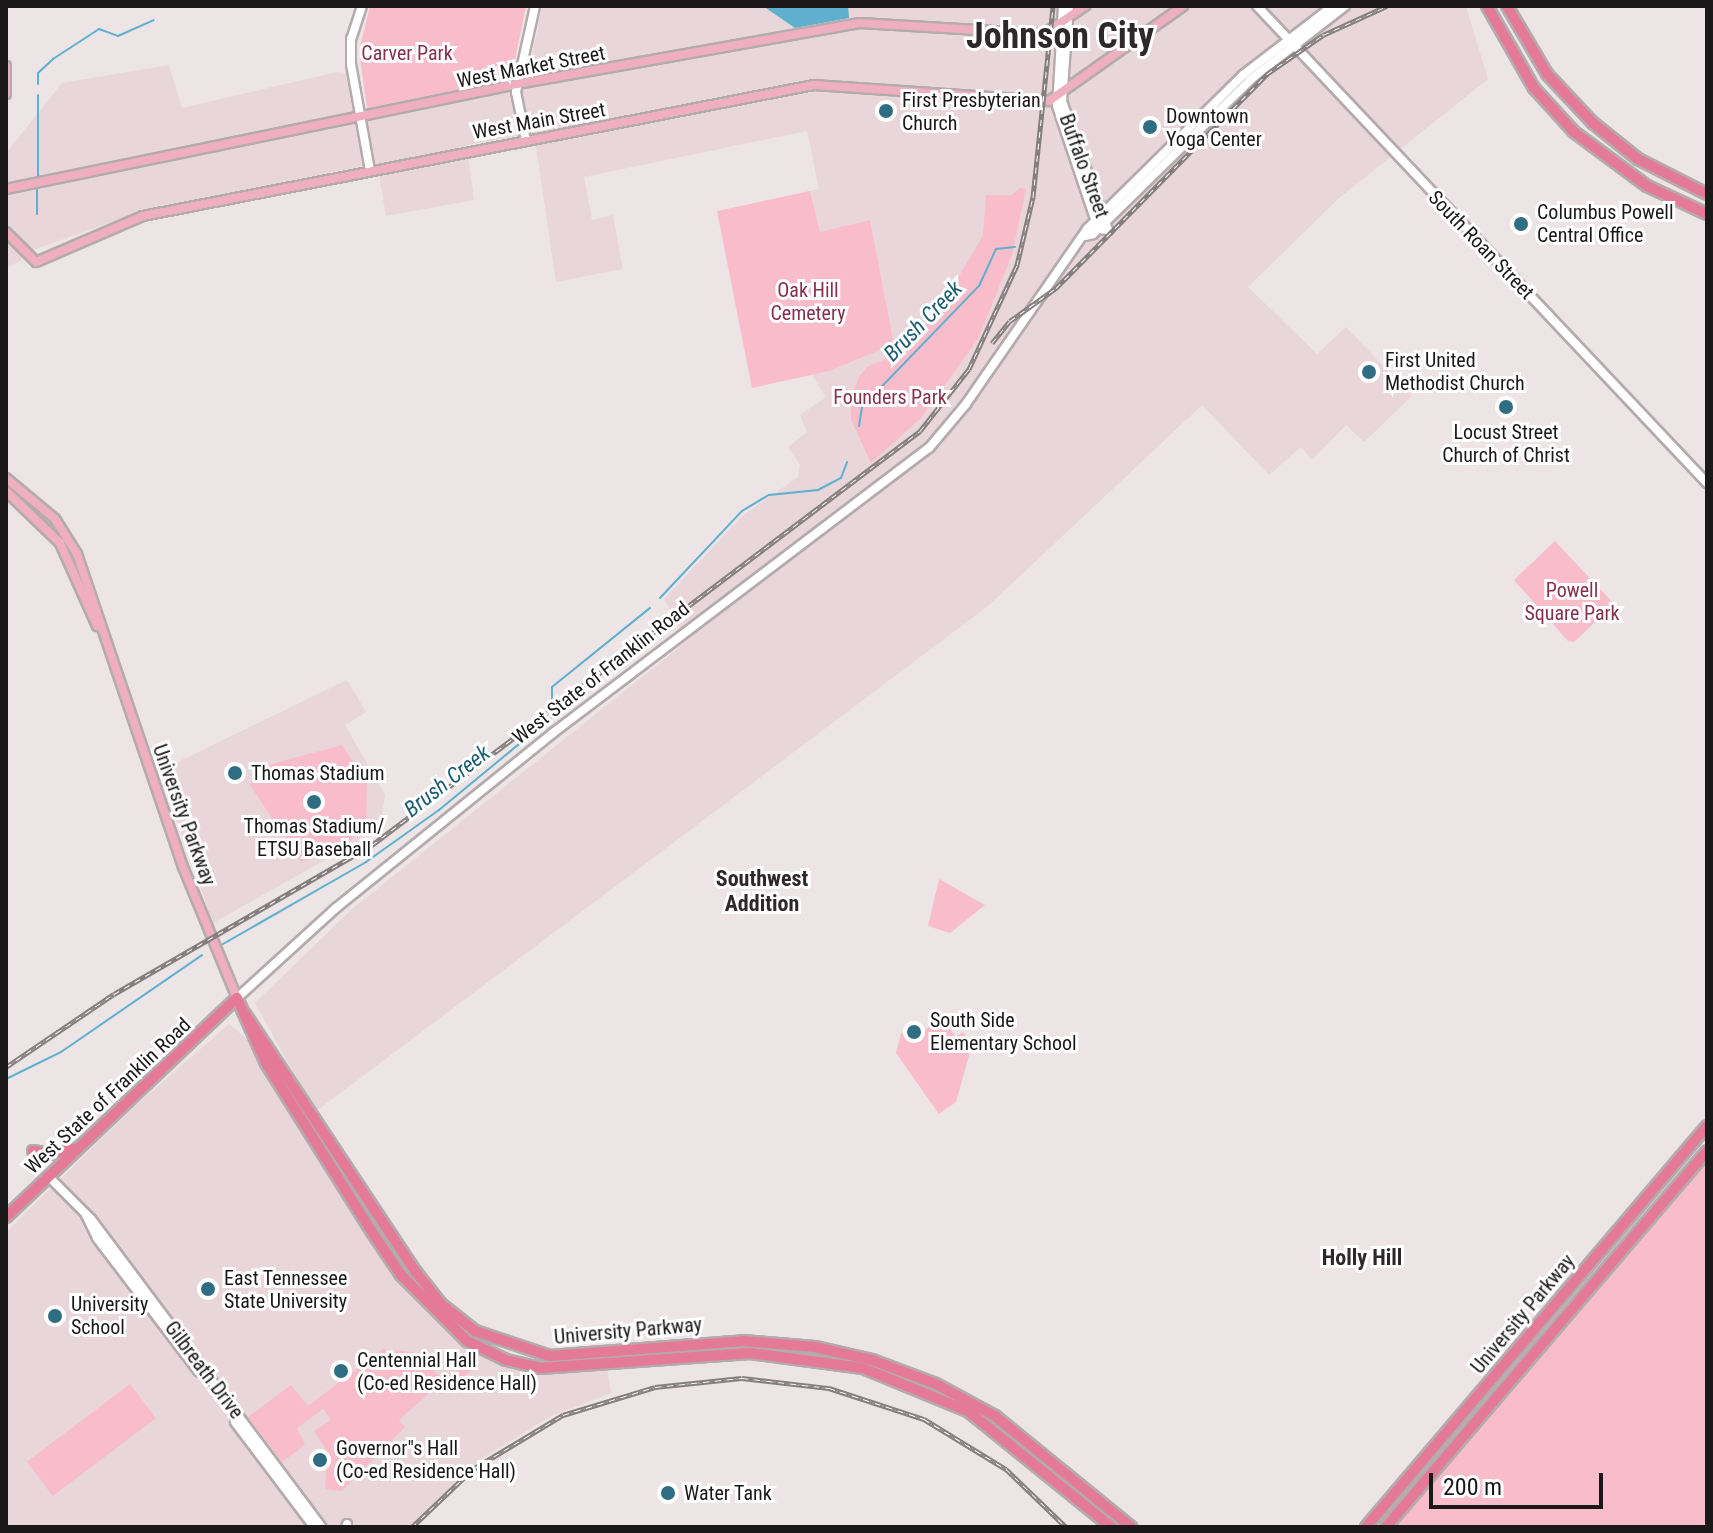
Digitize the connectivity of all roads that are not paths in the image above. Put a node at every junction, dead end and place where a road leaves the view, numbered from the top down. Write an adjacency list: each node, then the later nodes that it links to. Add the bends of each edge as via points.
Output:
1 (362, 6): 18 (main road, via 351,52)
2 (535, 6): 15 (main road)
3 (1063, 6): 12 (main road, Buffalo Street)
4 (1069, 6): 12 (main road, Buffalo Street)
5 (1085, 6): 12 (main road)
6 (1183, 6): 17 (main road)
7 (1257, 6): 13 (main road, South Roan Street)
8 (1333, 6): 13 (main road, West State of Franklin Road)
9 (1345, 6): 13 (main road, West State of Franklin Road)
10 (1509, 7): 23 (highway, via 1573,104 1613,140 1664,174)
11 (1489, 10): 25 (highway, via 1521,69 1595,150 1647,186)
12 (1064, 21): 15 (main road, West Market Street, via 1044,34 860,23); 17 (main road, Buffalo Street)
13 (1289, 44): 24 (main road, West State of Franklin Road, via 1243,75); 26 (main road, West State of Franklin Road); 29 (main road, South Roan Street)
14 (6, 66): 16 (main road)
15 (517, 84): 18 (main road, West Market Street); 19 (main road)
16 (6, 94)
17 (1058, 96): 19 (main road, West Main Street, via 1038,101 814,85); 22 (main road, Buffalo Street); 26 (main road, Buffalo Street)
18 (360, 117): 20 (main road); 21 (main road, West Market Street)
19 (526, 141): 20 (main road, West Main Street)
20 (370, 171): 27 (main road, West Main Street, via 143,216 36,262)
21 (6, 189)
22 (1093, 193): 24 (main road); 26 (main road, Buffalo Street)
23 (1707, 194)
24 (1115, 200): 26 (main road, West State of Franklin Road)
25 (1707, 214)
26 (1100, 221): 32 (main road, West State of Franklin Road, via 1029,307 960,413 929,448 541,742 336,908)
27 (6, 232)
28 (6, 478): 31 (main road, University Parkway, via 65,532 84,571)
29 (1707, 483)
30 (6, 491): 31 (main road, University Parkway, via 60,543)
31 (98, 626): 32 (main road, University Parkway, via 192,892)
32 (237, 998): 33 (highway, University Parkway); 35 (highway, West State of Franklin Road)
33 (244, 1013): 43 (highway, University Parkway); 44 (highway, University Parkway, via 266,1063)
34 (1707, 1126): 38 (highway, University Parkway)
35 (74, 1149): 36 (highway); 40 (highway, West State of Franklin Road)
36 (33, 1151)
37 (1707, 1151): 39 (highway, University Parkway)
38 (1678, 1160): 39 (highway); 50 (highway, University Parkway)
39 (1691, 1171): 51 (highway, University Parkway)
40 (49, 1177): 41 (main road, Gilbreath Drive); 42 (highway, West State of Franklin Road)
41 (86, 1214): 52 (main road, Gilbreath Drive, via 97,1238); 53 (main road, Gilbreath Drive)
42 (6, 1217)
43 (393, 1241): 44 (highway); 45 (highway, University Parkway)
44 (384, 1249): 45 (highway, University Parkway)
45 (445, 1316): 47 (highway, University Parkway); 49 (highway, University Parkway, via 467,1341)
46 (675, 1345): 47 (highway, University Parkway, via 566,1357); 48 (highway); 55 (highway, University Parkway, via 743,1341 815,1347 921,1377 995,1416)
47 (525, 1352): 49 (highway)
48 (677, 1359): 49 (highway, University Parkway, via 569,1369); 54 (highway, University Parkway, via 750,1353 807,1357 920,1388 987,1423)
49 (523, 1365)
50 (1498, 1371): 51 (highway); 56 (highway, University Parkway)
51 (1510, 1382): 57 (highway, University Parkway)
52 (314, 1527)
53 (321, 1527)
54 (1111, 1527)
55 (1131, 1527)
56 (1366, 1527)
57 (1386, 1527)

